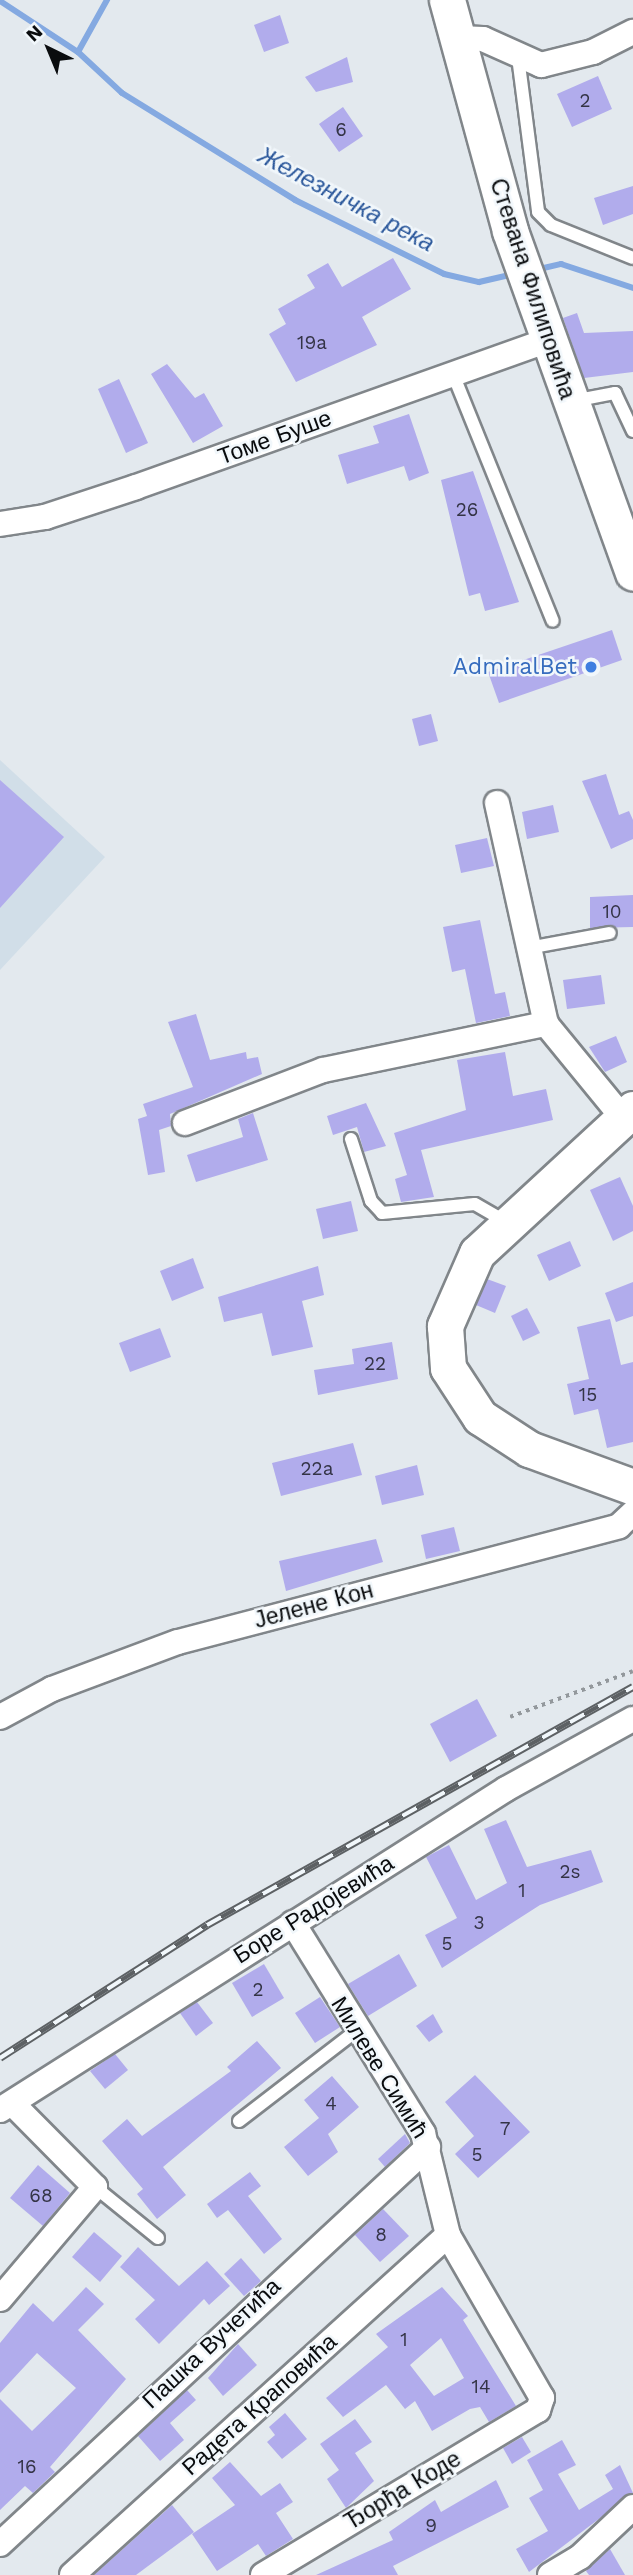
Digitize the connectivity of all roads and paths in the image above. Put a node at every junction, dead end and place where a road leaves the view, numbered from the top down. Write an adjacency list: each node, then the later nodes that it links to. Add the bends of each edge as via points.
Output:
1 (447, 0): 3 (main road, Стевана Филиповића)
2 (633, 32): 4 (street, via 565,61 541,65)
3 (458, 38): 4 (street, via 483,39); 6 (main road, Стевана Филиповића, via 510,230)
4 (518, 57): 5 (lane, via 538,212 551,225)
5 (633, 258)
6 (547, 341): 7 (street, Томе Буше); 8 (main road, Стевана Филиповића)
7 (453, 374): 10 (street, Томе Буше, via 58,513); 12 (lane)
8 (569, 403): 9 (lane, via 600,391 615,393); 11 (main road, Стевана Филиповића)
9 (633, 431)
10 (0, 524)
11 (633, 572)
12 (553, 621)
13 (497, 803): 15 (street)
14 (610, 933): 15 (lane)
15 (528, 948): 16 (street)
16 (546, 1024): 17 (street); 18 (street, via 323,1070)
17 (628, 1114): 20 (main road)
18 (185, 1123)
19 (351, 1139): 20 (lane, via 371,1201 382,1213 475,1205)
20 (505, 1221): 21 (main road, via 477,1253 447,1311 446,1352 454,1381 504,1436)
21 (633, 1487)
22 (633, 1513): 24 (street, Јелене Кон, via 619,1525 178,1642 52,1689)
23 (633, 1671): 25 (path)
24 (0, 1717)
25 (510, 1717)
26 (633, 1719): 27 (street, Боре Радојевића, via 506,1789)
27 (293, 1923): 28 (street, Милеве Симић); 29 (street, Боре Радојевића)
28 (356, 2031): 30 (lane); 31 (street, Милеве Симић)
29 (6, 2106): 32 (street)
30 (239, 2121)
31 (428, 2147): 33 (street, Милеве Симић); 38 (street, Пашка Вучетића)
32 (95, 2187): 34 (lane); 35 (street)
33 (448, 2235): 36 (street, Милеве Симић, via 535,2382); 39 (street, Радета Краповића)
34 (158, 2238)
35 (0, 2299)
36 (541, 2405): 40 (street, Ђорђа Коде)
37 (633, 2507): 41 (street, via 580,2557)
38 (0, 2544)
39 (72, 2575)
40 (263, 2575)
41 (550, 2575)

